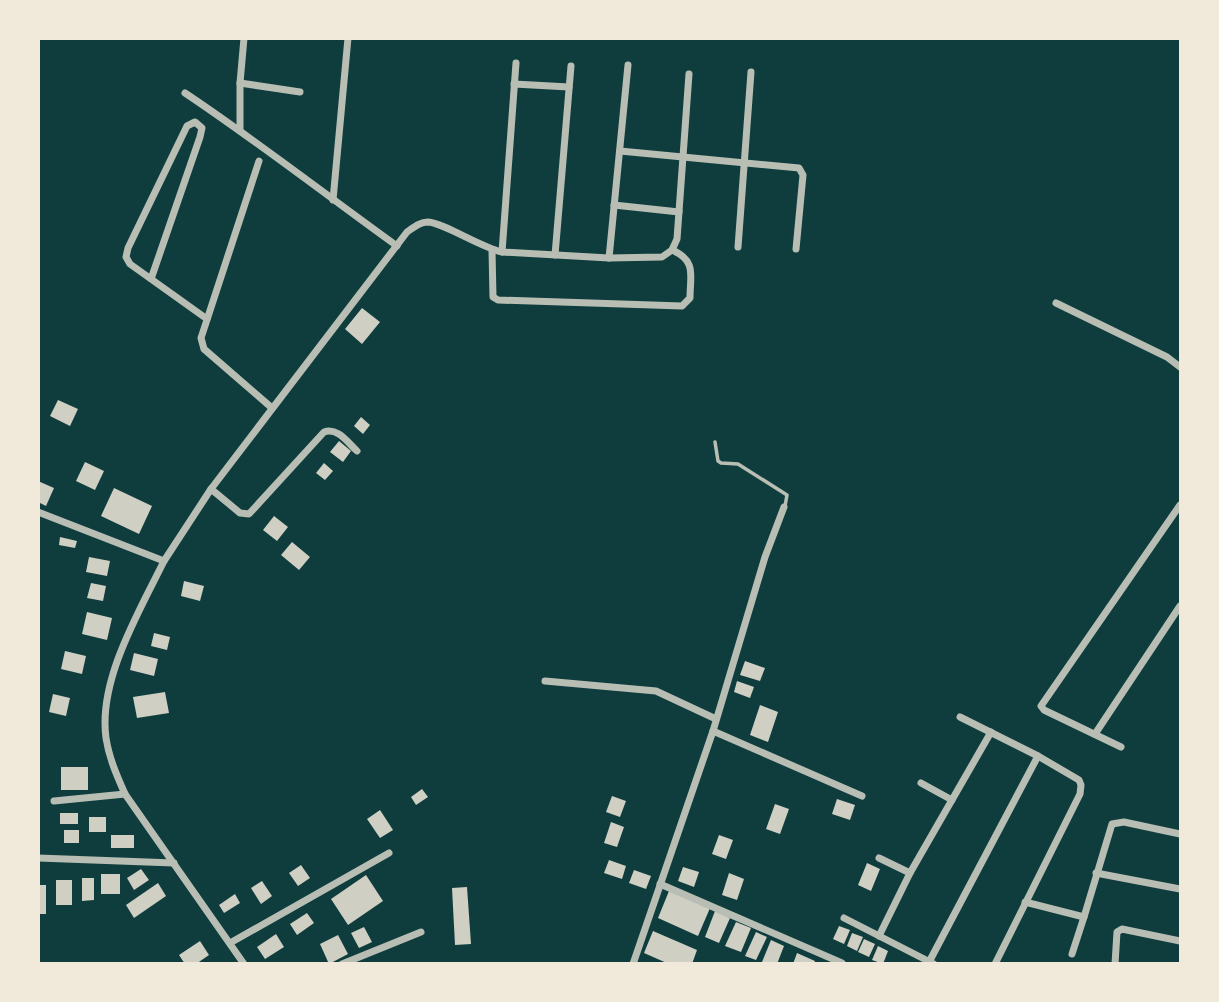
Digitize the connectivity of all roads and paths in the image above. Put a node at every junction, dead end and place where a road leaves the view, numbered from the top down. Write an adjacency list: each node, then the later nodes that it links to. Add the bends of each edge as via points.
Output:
1 (244, 38): 8 (street)
2 (348, 38): 18 (street)
3 (516, 64): 9 (street)
4 (628, 65): 14 (street)
5 (571, 66): 10 (street)
6 (751, 72): 17 (street)
7 (689, 74): 15 (street)
8 (240, 83): 11 (street); 13 (street)
9 (514, 84): 10 (street); 26 (street)
10 (569, 87): 27 (street)
11 (300, 92)
12 (185, 93): 13 (street)
13 (240, 130): 18 (street)
14 (620, 151): 15 (street); 19 (street)
15 (683, 157): 17 (street); 20 (street)
16 (259, 161): 31 (street)
17 (744, 162): 22 (street); 23 (street, via 799,168 803,176)
18 (333, 200): 21 (street)
19 (614, 205): 20 (street); 28 (street)
20 (679, 212): 25 (street)
21 (397, 246): 24 (street, via 407,232 431,222); 33 (street)
22 (738, 247)
23 (796, 249)
24 (492, 250): 25 (street, via 492,289 498,300 682,306 690,298 690,264); 26 (street)
25 (672, 250): 28 (street, via 662,257)
26 (502, 252): 27 (street)
27 (555, 255): 28 (street)
28 (609, 258)
29 (151, 279): 29 (street, via 130,264 126,253 187,126 195,122 201,125 200,137); 31 (street)
30 (1056, 303): 32 (street)
31 (207, 319): 33 (street, via 201,338 204,349)
32 (1181, 367)
33 (272, 408): 36 (street)
34 (715, 442): 38 (lane, via 718,461 738,464 787,495)
35 (357, 451): 36 (street, via 337,432 324,432 249,514 240,513)
36 (211, 489): 40 (street)
37 (1181, 505): 47 (street, via 1041,705)
38 (785, 507): 44 (street, via 765,557)
39 (38, 512): 40 (street)
40 (164, 561): 51 (street, via 118,659 108,695 106,737)
41 (1181, 606): 47 (street)
42 (545, 681): 44 (street, via 656,691)
43 (960, 717): 46 (street)
44 (716, 719): 45 (street)
45 (713, 730): 52 (street); 62 (street)
46 (991, 732): 49 (street); 53 (street)
47 (1095, 734): 48 (street)
48 (1121, 747)
49 (1038, 756): 64 (street, via 1079,780 1081,789); 73 (street)
50 (920, 783): 53 (street)
51 (125, 794): 54 (street); 59 (street)
52 (862, 796)
53 (953, 800): 60 (street)
54 (54, 801)
55 (1181, 834): 61 (street, via 1124,822 1112,824)
56 (389, 853): 70 (street)
57 (38, 858): 59 (street)
58 (879, 858): 60 (street)
59 (174, 863): 70 (street)
60 (910, 873): 68 (street)
61 (1096, 873): 63 (street); 65 (street)
62 (660, 884): 72 (street); 76 (street)
63 (1181, 889)
64 (1025, 902): 65 (street); 77 (street)
65 (1084, 917): 71 (street)
66 (844, 918): 68 (street)
67 (421, 932): 75 (street)
68 (880, 936): 73 (street)
69 (1181, 941): 78 (street, via 1122,929 1117,932)
70 (230, 943): 74 (street)
71 (1072, 954)
72 (842, 963)
73 (930, 963)
74 (244, 964)
75 (342, 964)
76 (633, 964)
77 (995, 964)
78 (1115, 964)

